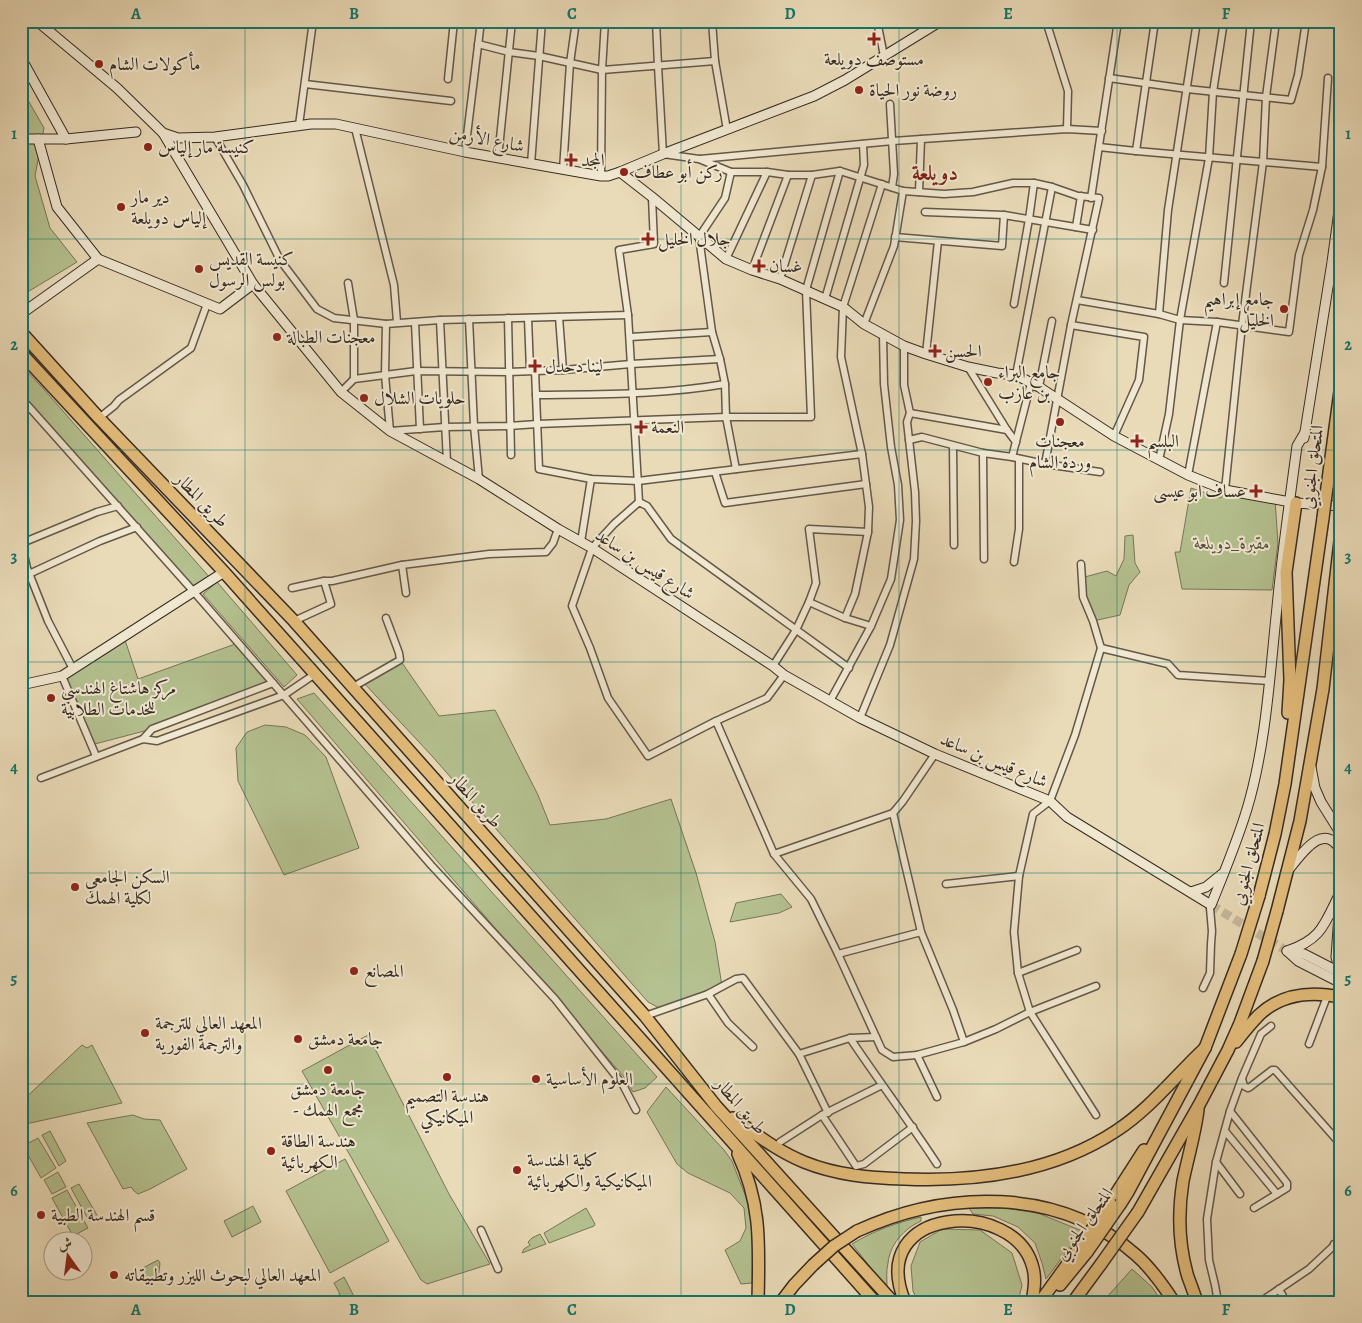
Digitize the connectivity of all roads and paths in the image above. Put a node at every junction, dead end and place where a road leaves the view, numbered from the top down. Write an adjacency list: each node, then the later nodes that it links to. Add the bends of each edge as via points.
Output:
1 (37, 21): 47 (main road, via 117,88)
2 (313, 21): 33 (street)
3 (454, 21): 32 (street)
4 (481, 21): 21 (street)
5 (512, 21): 22 (street)
6 (542, 21): 23 (street)
7 (576, 21): 27 (street)
8 (605, 21): 29 (street)
9 (656, 21): 28 (street)
10 (712, 21): 26 (street)
11 (877, 21): 24 (street)
12 (941, 21): 24 (main road, شارع الأرمن)
13 (1046, 21): 43 (street, via 1068,91)
14 (1118, 21): 30 (street)
15 (1155, 21): 34 (street)
16 (1197, 21): 35 (street)
17 (1224, 21): 36 (street)
18 (1251, 21): 37 (street)
19 (1276, 21): 38 (street)
20 (1306, 21): 38 (street, via 1291,100)
21 (478, 44): 22 (street); 57 (street)
22 (509, 52): 23 (street); 60 (street)
23 (539, 56): 27 (street); 65 (street)
24 (884, 56): 44 (main road, شارع الأرمن, via 814,96)
25 (21, 58): 51 (main road)
26 (715, 61): 28 (street); 44 (street)
27 (570, 63): 29 (street); 67 (street)
28 (658, 66): 29 (street); 58 (street)
29 (602, 70): 74 (street)
30 (1108, 78): 34 (street); 45 (street)
31 (1328, 78): 66 (street)
32 (448, 80)
33 (305, 84): 39 (street); 41 (street)
34 (1146, 84): 35 (street); 56 (street)
35 (1187, 89): 36 (street); 59 (street)
36 (1213, 92): 37 (street); 61 (street)
37 (1242, 95): 38 (street); 63 (street)
38 (1266, 97): 64 (street)
39 (451, 101)
40 (890, 104): 53 (street)
41 (299, 125): 42 (main road, شارع الأرمن, via 324,123); 48 (main road, شارع الأرمن)
42 (355, 128): 57 (main road, شارع الأرمن); 119 (street, via 394,285)
43 (1067, 129): 45 (street); 52 (street)
44 (727, 130): 58 (main road, شارع الأرمن)
45 (1102, 131): 55 (street)
46 (136, 132): 51 (main road)
47 (163, 133): 48 (main road, شارع الأرمن, via 178,138); 100 (main road, شارع قيس بن ساعد)
48 (215, 136): 114 (street, via 280,260 318,308 334,318)
49 (21, 139): 50 (main road)
50 (38, 139): 51 (main road); 96 (main road, via 57,207)
51 (66, 139)
52 (921, 139): 53 (street); 81 (street)
53 (893, 141): 54 (street); 78 (street)
54 (863, 144): 62 (street); 75 (street)
55 (1099, 147): 56 (street); 85 (street)
56 (1136, 151): 59 (street)
57 (465, 152): 60 (main road, شارع الأرمن)
58 (664, 154): 62 (street); 69 (main road, شارع الأرمن)
59 (1178, 155): 61 (street); 109 (street, via 1168,210)
60 (498, 158): 65 (main road, شارع الأرمن)
61 (1209, 158): 63 (street); 117 (street)
62 (699, 159): 70 (street)
63 (1238, 160): 64 (street); 101 (street)
64 (1263, 162): 66 (street); 125 (street)
65 (532, 164): 67 (main road, شارع الأرمن)
66 (1322, 167): 125 (street, via 1299,255 1290,332)
67 (563, 170): 74 (main road, شارع الأرمن)
68 (840, 171): 73 (street); 75 (street); 102 (street)
69 (620, 172): 74 (main road, شارع الأرمن); 82 (main road)
70 (731, 172): 71 (street); 92 (street, via 725,198)
71 (767, 172): 72 (street); 95 (street)
72 (788, 175): 73 (street); 97 (street)
73 (812, 175): 98 (street)
74 (601, 176)
75 (861, 178): 77 (street); 103 (street)
76 (1034, 183): 79 (street); 81 (street, via 1012,183 963,193); 88 (street)
77 (882, 184): 78 (street); 107 (street)
78 (892, 187): 80 (street)
79 (1052, 187): 83 (street); 89 (street)
80 (904, 191): 81 (street); 93 (street)
81 (919, 192)
82 (652, 196): 92 (main road); 110 (street, via 654,244 619,250)
83 (1081, 196): 85 (street); 90 (street)
84 (1341, 196): 185 (main road)
85 (1091, 198): 91 (street, via 1099,198)
86 (925, 212): 87 (street)
87 (1004, 215): 88 (street); 94 (street, via 1002,246)
88 (1029, 219): 89 (street); 106 (street)
89 (1045, 222): 90 (street); 143 (street)
90 (1076, 227): 91 (street)
91 (1093, 230): 104 (street)
92 (699, 237): 95 (main road); 127 (street)
93 (895, 237): 94 (street); 123 (street)
94 (938, 241): 132 (street)
95 (726, 259): 97 (main road)
96 (98, 260): 105 (main road); 108 (main road)
97 (752, 270): 98 (main road)
98 (780, 279): 102 (main road)
99 (348, 283): 114 (street)
100 (253, 284): 105 (main road, via 220,309); 148 (main road, شارع قيس بن ساعد)
101 (1224, 284)
102 (806, 290): 103 (main road); 154 (street, via 811,417)
103 (825, 299): 107 (main road)
104 (1077, 300): 109 (street); 124 (street)
105 (207, 304): 155 (street, via 191,348)
106 (1014, 304)
107 (843, 307): 123 (main road); 169 (street, via 841,357)
108 (21, 314)
109 (1159, 314): 117 (street)
110 (628, 315): 111 (street); 129 (street)
111 (559, 317): 113 (street); 137 (street)
112 (508, 318): 113 (street); 116 (street); 141 (street)
113 (528, 318): 136 (street)
114 (354, 320): 122 (street); 144 (street)
115 (440, 320): 116 (street); 120 (street); 139 (street)
116 (470, 320): 140 (street)
117 (1180, 320): 121 (street); 172 (street, via 1169,414)
118 (1052, 321): 147 (street)
119 (397, 322): 120 (street); 122 (street)
120 (415, 322): 138 (street)
121 (1217, 322): 125 (street); 178 (street)
122 (386, 324): 142 (street)
123 (864, 324): 128 (main road)
124 (1071, 325): 152 (street); 164 (street, via 1144,337 1139,380)
125 (1242, 325): 183 (street)
126 (21, 332): 155 (highway, طريق المطار)
127 (712, 332): 129 (street); 133 (street)
128 (883, 335): 130 (main road); 212 (street, via 884,384 900,520 891,579)
129 (630, 337): 134 (street)
130 (904, 346): 132 (main road); 153 (street, via 904,385)
131 (21, 353): 200 (highway, طريق المطار)
132 (926, 354): 135 (main road)
133 (720, 359): 134 (street); 145 (street)
134 (631, 364): 137 (street); 149 (street)
135 (968, 367): 143 (main road); 162 (street)
136 (532, 370): 137 (street); 141 (street); 150 (street)
137 (563, 370)
138 (416, 371): 139 (street); 142 (street); 161 (street)
139 (442, 371): 140 (street); 160 (street)
140 (472, 371): 141 (street); 158 (street)
141 (508, 372): 159 (street)
142 (384, 375): 144 (street); 163 (street)
143 (1016, 375): 147 (main road)
144 (354, 379): 148 (street)
145 (725, 384): 149 (street); 154 (street)
146 (1341, 384): 235 (highway, المتحلق الجنوبي, bridge)
147 (1035, 385): 152 (main road); 166 (street)
148 (341, 392): 163 (main road, شارع قيس بن ساعد)
149 (633, 394): 150 (street); 156 (street)
150 (536, 395): 157 (street)
151 (21, 398): 186 (street)
152 (1057, 399): 164 (main road); 174 (street)
153 (910, 413): 162 (street); 165 (street, via 907,422)
154 (726, 417): 156 (street); 175 (street)
155 (99, 418): 211 (highway, طريق المطار)
156 (635, 421): 157 (street); 181 (street)
157 (537, 424): 159 (street); 180 (street, via 539,469)
158 (474, 426): 159 (street); 160 (street); 179 (street)
159 (510, 426): 170 (street)
160 (445, 427): 161 (street); 173 (street)
161 (420, 429): 163 (street)
162 (1007, 430): 166 (street)
163 (390, 431): 173 (main road, شارع قيس بن ساعد)
164 (1114, 436): 172 (main road)
165 (909, 440): 167 (street, via 922,437); 228 (street, via 915,492 914,559 890,645)
166 (1016, 442): 171 (street)
167 (953, 446): 168 (street); 194 (street)
168 (983, 453): 171 (street); 196 (street)
169 (862, 454): 175 (street); 182 (street)
170 (511, 455)
171 (1016, 458): 174 (street); 197 (street, via 1019,529)
172 (1159, 460): 178 (main road)
173 (446, 462): 179 (main road, شارع قيس بن ساعد)
174 (1045, 464): 177 (street)
175 (736, 469): 176 (street)
176 (714, 472): 181 (street); 182 (street, via 725,503)
177 (1100, 472)
178 (1188, 475): 183 (main road)
179 (479, 479): 189 (main road, شارع قيس بن ساعد)
180 (591, 479): 181 (street); 193 (street)
181 (638, 481): 184 (street)
182 (866, 484): 190 (street)
183 (1225, 490): 185 (main road)
184 (639, 502): 195 (street); 213 (street, via 647,506 671,538)
185 (1293, 502): 187 (main road); 201 (highway)
186 (118, 506): 188 (street); 192 (street)
187 (1341, 506)
188 (137, 528): 202 (street, via 100,541); 205 (street)
189 (558, 529): 193 (main road, شارع قيس بن ساعد); 199 (street, via 546,552 489,554)
190 (868, 532): 207 (street, via 809,529 816,583); 210 (street, via 855,594)
191 (1341, 532): 225 (highway, المتحلق الجنوبي)
192 (22, 542): 202 (street)
193 (581, 542): 195 (main road, شارع قيس بن ساعد)
194 (954, 545)
195 (592, 548): 215 (main road, شارع قيس بن ساعد); 229 (street, via 572,606 608,698 648,756)
196 (984, 559)
197 (1014, 562)
198 (1081, 564): 214 (street, via 1083,597)
199 (402, 565): 203 (street); 206 (street)
200 (224, 572): 205 (main road); 218 (highway, طريق المطار)
201 (1283, 572): 221 (main road); 235 (highway, via 1290,680)
202 (30, 574): 217 (street, via 48,621)
203 (324, 582): 204 (street); 211 (street, via 331,604)
204 (292, 588)
205 (194, 592): 217 (main road); 222 (street)
206 (406, 592)
207 (809, 602): 210 (street); 213 (street)
208 (1341, 612): 225 (highway)
209 (386, 618): 224 (street, via 400,660)
210 (844, 618): 212 (street)
211 (294, 620): 224 (highway, طريق المطار)
212 (871, 626): 216 (street)
213 (796, 630): 215 (street); 216 (street)
214 (1101, 648): 221 (street, via 1168,664 1178,675); 236 (street)
215 (773, 666): 219 (main road, شارع قيس بن ساعد)
216 (849, 668): 227 (street)
217 (73, 669): 220 (main road)
218 (315, 674): 226 (street); 285 (highway, طريق المطار)
219 (784, 675): 227 (main road, شارع قيس بن ساعد); 229 (street, via 767,698)
220 (62, 676): 223 (main road); 232 (street)
221 (1269, 681): 242 (main road, via 1250,798)
222 (274, 683): 226 (street); 230 (street, via 152,729)
223 (21, 685)
224 (353, 687): 262 (highway, طريق المطار)
225 (1323, 689): 233 (highway, المتحلق الجنوبي)
226 (284, 695): 230 (street, via 157,740); 278 (street, via 431,865 556,999 623,1085)
227 (830, 701): 228 (main road, شارع قيس بن ساعد)
228 (860, 718): 231 (main road, شارع قيس بن ساعد)
229 (716, 721): 240 (street)
230 (143, 739): 232 (street)
231 (935, 754): 236 (main road, شارع قيس بن ساعد); 237 (street)
232 (96, 756): 234 (street)
233 (1310, 764): 238 (main road, المتحلق الجنوبي, via 1320,802); 241 (highway, المتحلق الجنوبي)
234 (41, 778)
235 (1285, 784): 269 (highway, المتحلق الجنوبي, bridge, via 1276,834 1241,954)
236 (1050, 802): 243 (street, via 1033,814); 246 (main road, شارع قيس بن ساعد, via 1067,817)
237 (893, 814): 240 (street); 249 (street)
238 (1341, 834)
239 (1341, 851): 241 (main road, المتحلق الجنوبي, via 1327,839 1318,840 1310,844)
240 (774, 854): 252 (street, via 811,899)
241 (1287, 871): 270 (highway, المتحلق الجنوبي, bridge, via 1262,960)
242 (1224, 873): 246 (main road, via 1206,887); 247 (main road)
243 (1019, 876): 244 (street); 254 (street, via 1014,932)
244 (946, 884)
245 (1340, 891): 248 (main road); 251 (main road, via 1318,934)
246 (1191, 892): 247 (main road, شارع قيس بن ساعد)
247 (1211, 905): 257 (street, via 1210,973)
248 (1340, 910): 253 (main road, via 1336,957)
249 (921, 932): 252 (street); 266 (street)
250 (1077, 950): 254 (street)
251 (1287, 950): 253 (main road, via 1304,954); 255 (main road, via 1298,961)
252 (838, 954): 265 (street)
253 (1340, 972)
254 (1018, 974): 261 (street)
255 (1341, 983)
256 (1096, 986): 261 (street)
257 (1203, 988)
258 (708, 994): 262 (street); 268 (street, via 728,1023); 271 (street, via 743,978)
259 (1328, 994): 260 (highway); 267 (street); 270 (highway, via 1295,996 1271,1006 1257,1016)
260 (1341, 997)
261 (1030, 1012): 266 (street); 281 (street)
262 (645, 1016): 277 (highway, طريق المطار)
263 (1271, 1026): 273 (street, via 1261,1034)
264 (850, 1038): 265 (street); 271 (street); 274 (street)
265 (876, 1038): 272 (street, via 882,1050 893,1057)
266 (964, 1042): 272 (street)
267 (1309, 1044)
268 (753, 1048)
269 (1204, 1048): 277 (highway, via 1139,1113 1103,1139 1055,1160 978,1177 932,1180 876,1178 834,1172 777,1150); 295 (highway, المتحلق الجنوبي, bridge, via 1152,1147)
270 (1228, 1050): 276 (highway, المتحلق الجنوبي)
271 (799, 1054): 280 (street)
272 (917, 1055): 275 (street)
273 (1242, 1078): 279 (street); 284 (street, via 1248,1088 1275,1070)
274 (882, 1085): 280 (street); 282 (street)
275 (937, 1097)
276 (1199, 1105): 307 (highway, المتحلق الجنوبي, bridge, via 1138,1212); 309 (highway, via 1183,1181 1181,1213 1184,1260)
277 (716, 1106): 302 (highway, طريق المطار)
278 (636, 1110)
279 (1230, 1111): 283 (street); 290 (street, via 1287,1183 1287,1188)
280 (825, 1114): 282 (street, via 856,1166 864,1164); 286 (street)
281 (1096, 1115)
282 (913, 1128): 288 (street)
283 (1225, 1131): 287 (street); 290 (street)
284 (1336, 1139)
285 (731, 1141): 299 (highway, via 748,1177 757,1216); 301 (highway, طريق المطار)
286 (780, 1142)
287 (1216, 1162): 289 (street); 310 (street, via 1207,1219 1209,1260)
288 (937, 1164)
289 (1240, 1194)
290 (1277, 1194): 291 (street)
291 (1254, 1208)
292 (481, 1230): 297 (street)
293 (1341, 1239): 294 (street)
294 (1334, 1244): 296 (street); 298 (street, via 1309,1269)
295 (1085, 1248): 305 (highway); 306 (highway, المتحلق الجنوبي, via 1073,1270)
296 (1341, 1254)
297 (498, 1269)
298 (1279, 1289): 311 (street); 312 (street)
299 (758, 1302)
300 (781, 1302): 308 (highway, bridge, via 813,1264 857,1231 909,1212 945,1205 998,1202 1045,1207 1086,1222 1113,1237 1150,1269)
301 (875, 1302)
302 (893, 1302)
303 (905, 1302): 304 (highway, via 899,1289 898,1266 909,1240 936,1224 963,1220 996,1228 1023,1248 1033,1267)
304 (1032, 1302)
305 (1040, 1302)
306 (1045, 1302)
307 (1073, 1302)
308 (1174, 1302)
309 (1197, 1302)
310 (1218, 1302)
311 (1260, 1302)
312 (1286, 1302)

